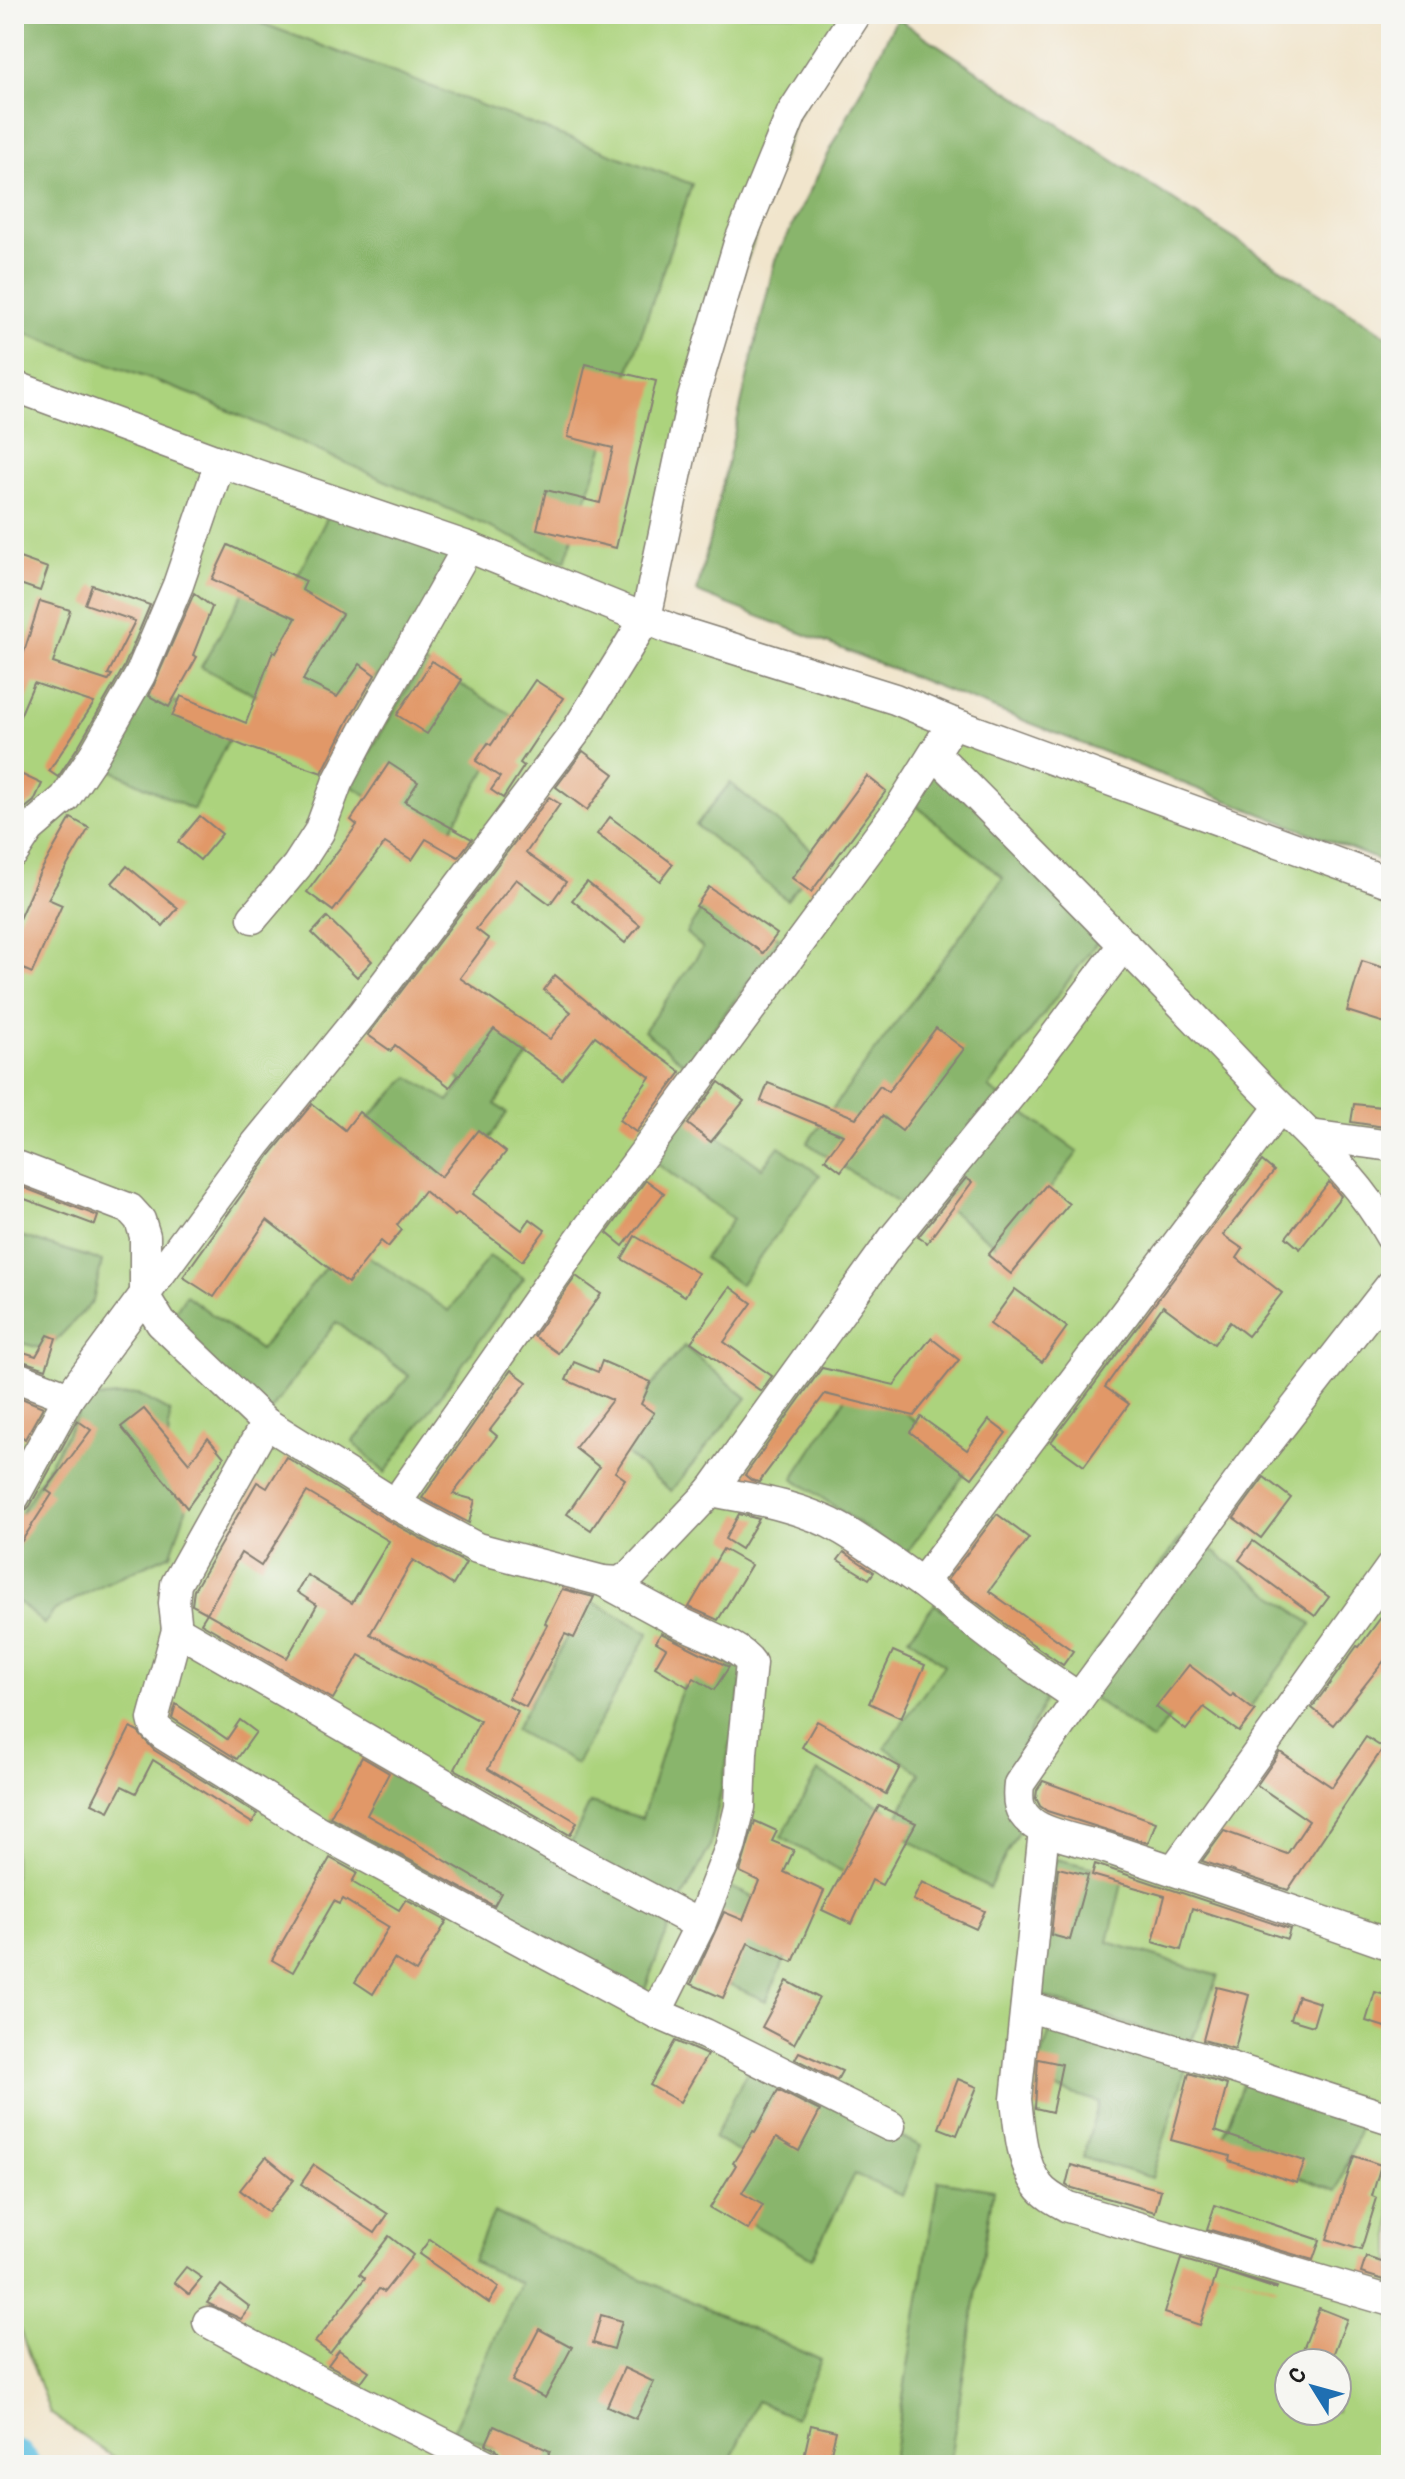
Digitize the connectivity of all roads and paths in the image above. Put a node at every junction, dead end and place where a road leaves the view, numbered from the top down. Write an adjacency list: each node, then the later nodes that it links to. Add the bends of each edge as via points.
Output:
1 (856, 14): 5 (street, via 792,113 739,243 692,401)
2 (14, 386): 3 (street)
3 (220, 462): 4 (street); 8 (street, via 140,675 65,798 29,829)
4 (468, 547): 5 (street); 10 (street, via 361,736 319,832)
5 (646, 618): 6 (street); 18 (street, via 577,730 362,1014 256,1144)
6 (953, 723): 7 (street); 9 (street)
7 (935, 754): 11 (street); 24 (street, via 578,1242)
8 (14, 852)
9 (1391, 883)
10 (253, 918)
11 (1124, 944): 12 (street); 22 (street, via 893,1239)
12 (1280, 1107): 13 (street); 27 (street)
13 (1310, 1135): 14 (street); 16 (street, via 1349,1177)
14 (1391, 1146)
15 (14, 1165): 18 (street, via 130,1209 145,1236)
16 (1391, 1237)
17 (1391, 1285): 29 (street)
18 (145, 1297): 20 (street); 21 (street, via 161,1323)
19 (14, 1376): 20 (street)
20 (69, 1397): 23 (street)
21 (266, 1423): 24 (street); 28 (street, via 176,1584)
22 (711, 1491): 26 (street, via 633,1573 620,1582); 27 (street, via 784,1507 841,1529)
23 (14, 1497)
24 (395, 1504): 26 (street, via 477,1548)
25 (1391, 1567): 31 (street)
26 (603, 1581): 32 (street, via 751,1663 740,1807)
27 (922, 1583): 29 (street)
28 (177, 1630): 32 (street); 35 (street, via 153,1719 164,1735 318,1831)
29 (1079, 1698): 30 (street, via 1019,1784 1021,1811)
30 (1044, 1830): 31 (street); 34 (street)
31 (1174, 1870): 33 (street)
32 (700, 1925): 35 (street)
33 (1391, 1945)
34 (1026, 2006): 36 (street); 38 (street, via 1016,2099 1019,2127 1028,2167 1050,2197 1068,2207)
35 (656, 2013): 37 (street)
36 (1391, 2119)
37 (890, 2126)
38 (1391, 2301)
39 (208, 2322): 40 (street)
40 (487, 2465)

